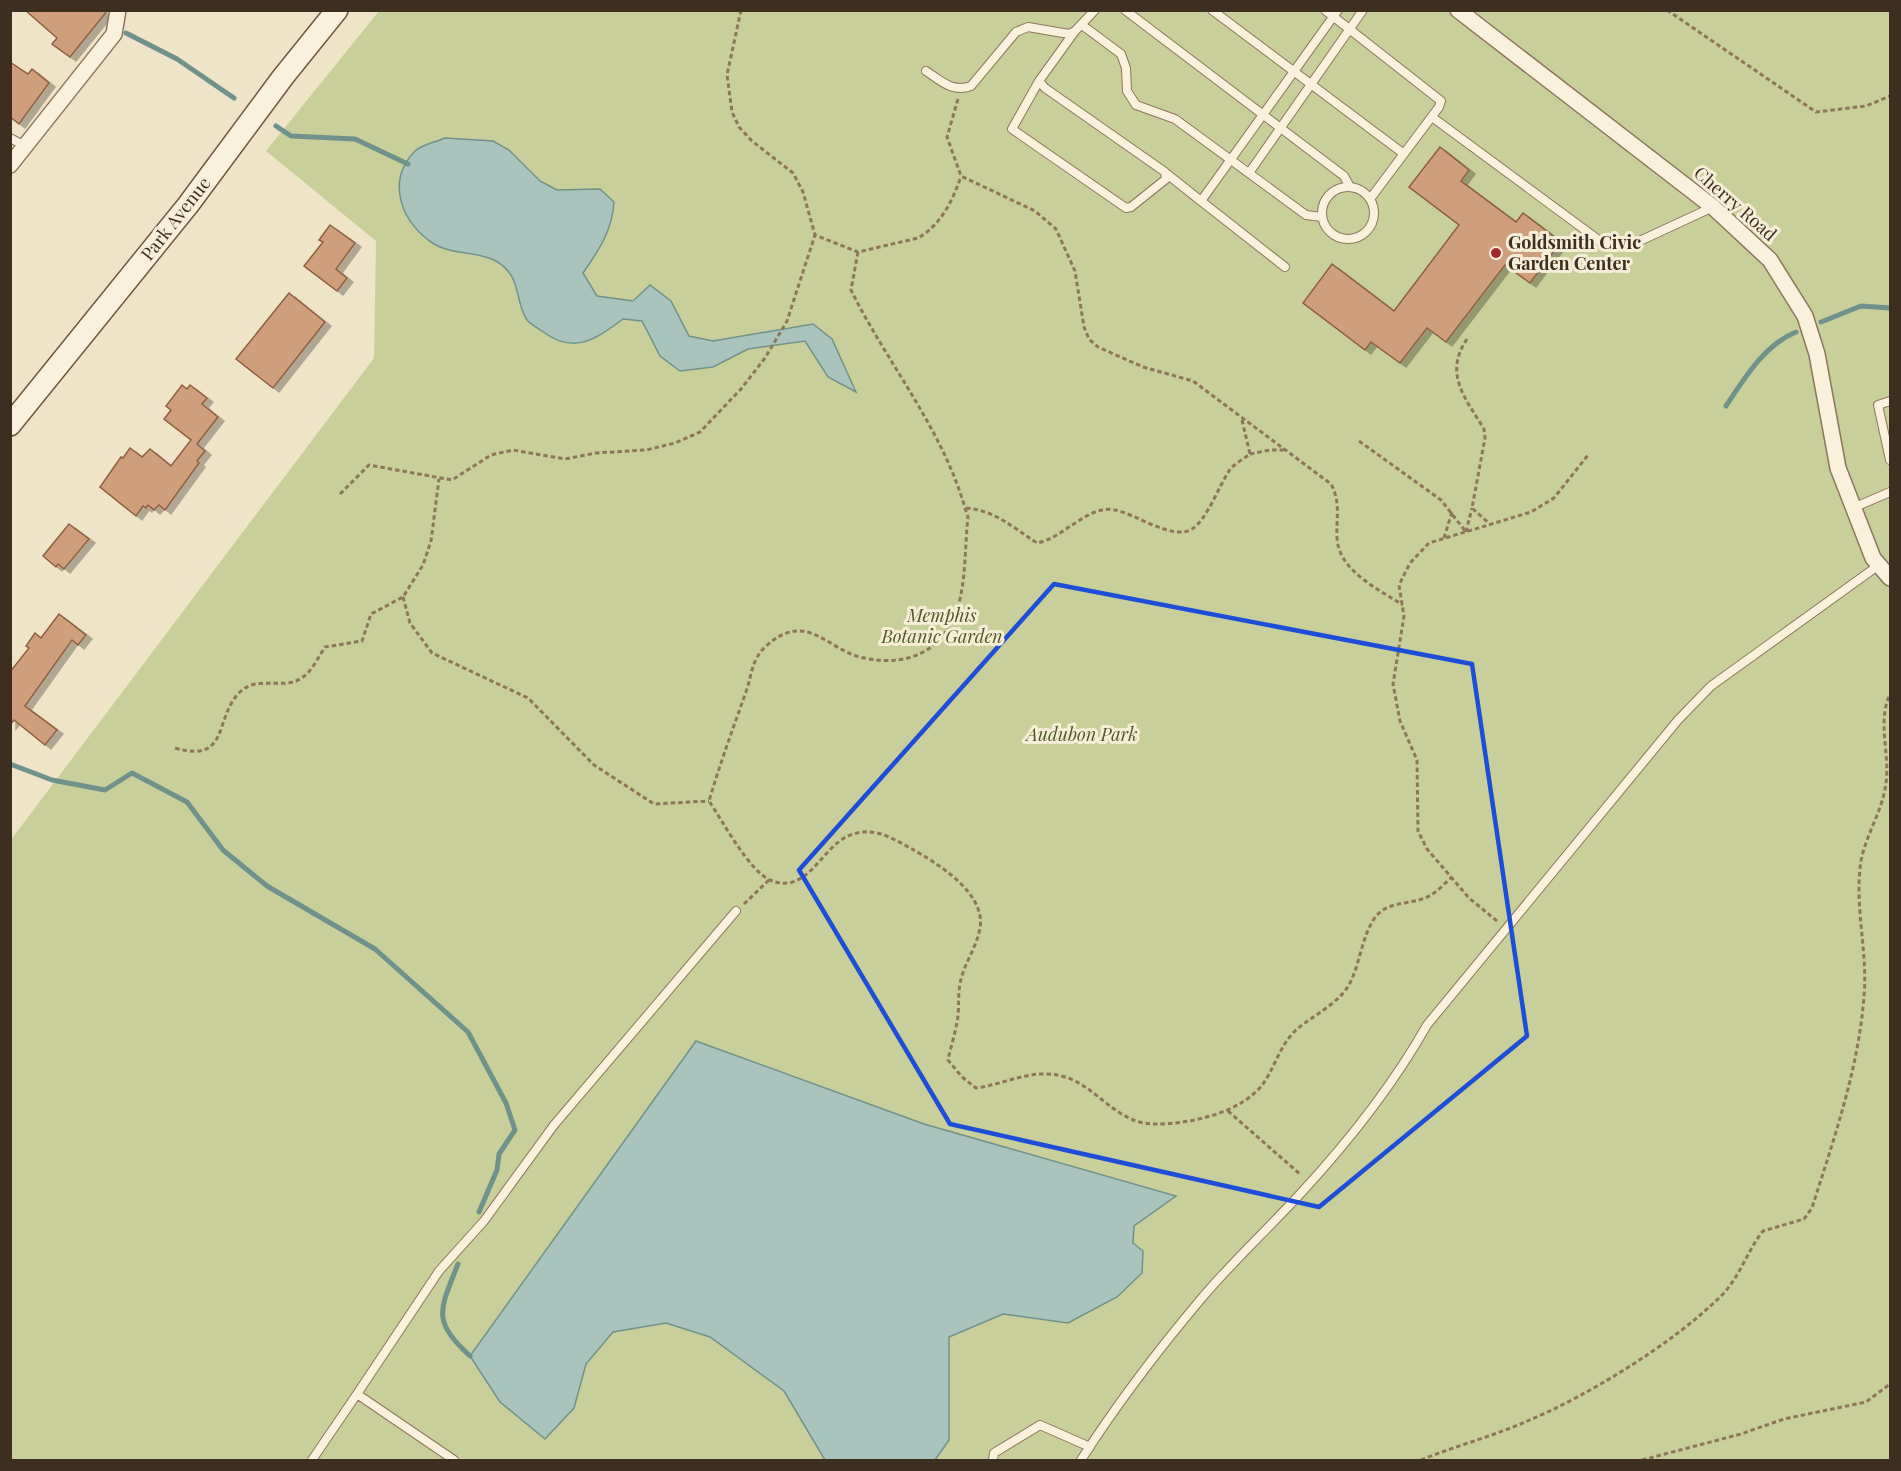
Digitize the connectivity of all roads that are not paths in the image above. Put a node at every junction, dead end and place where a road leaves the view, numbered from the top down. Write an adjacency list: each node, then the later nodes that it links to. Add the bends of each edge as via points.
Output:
1 (118, 10): 20 (street, via 114,34)
2 (337, 10): 33 (main road, Park Avenue, via 188,205)
3 (1095, 10): 10 (lane)
4 (1125, 10): 16 (lane)
5 (1212, 10): 13 (lane)
6 (1325, 10): 9 (lane)
7 (1363, 10): 11 (lane)
8 (1458, 10): 29 (street, Cherry Road)
9 (1336, 14): 11 (lane); 13 (lane)
10 (1078, 28): 12 (lane, via 1069,34 1028,27 1016,32 971,86 962,90); 14 (lane); 22 (lane, via 1120,54 1126,68 1127,91 1136,105 1175,119)
11 (1350, 29): 15 (lane); 17 (lane, via 1438,98 1440,107)
12 (926, 71)
13 (1294, 72): 15 (lane); 16 (lane)
14 (1039, 81): 25 (lane); 25 (lane, via 1013,124 1014,132 1126,208 1156,188)
15 (1311, 85): 18 (lane); 21 (lane)
16 (1262, 117): 18 (lane); 22 (lane)
17 (1432, 117): 21 (lane); 29 (lane, via 1600,241 1631,245)
18 (1279, 129): 24 (lane); 26 (lane, via 1344,176)
19 (10, 138): 20 (lane)
20 (25, 146): 23 (street)
21 (1404, 154): 27 (lane)
22 (1231, 160): 24 (lane); 28 (lane)
23 (10, 165)
24 (1249, 173): 30 (lane, via 1306,215)
25 (1167, 174): 28 (lane)
26 (1350, 187): 27 (lane, via 1360,189); 30 (lane, via 1328,196)
27 (1370, 199): 30 (lane, via 1374,219 1365,234 1357,238 1348,240 1331,234)
28 (1201, 201): 31 (lane)
29 (1713, 207): 36 (street, Cherry Road, via 1770,260 1805,315 1817,354 1838,468)
30 (1322, 217)
31 (1285, 267)
32 (1890, 401): 34 (lane, via 1878,405)
33 (10, 425)
34 (1890, 460)
35 (1890, 492): 36 (lane)
36 (1853, 508): 37 (street, Cherry Road)
37 (1879, 565): 38 (street, Cherry Road); 41 (lane, via 1711,686 1678,720 1427,1025 1369,1115 1201,1298)
38 (1890, 578)
39 (736, 911): 40 (lane, via 554,1125 484,1221 439,1271)
40 (357, 1394): 42 (lane); 43 (lane)
41 (1090, 1447): 44 (lane, via 1040,1425 994,1453); 45 (lane)
42 (312, 1461)
43 (454, 1461)
44 (993, 1461)
45 (1081, 1461)

